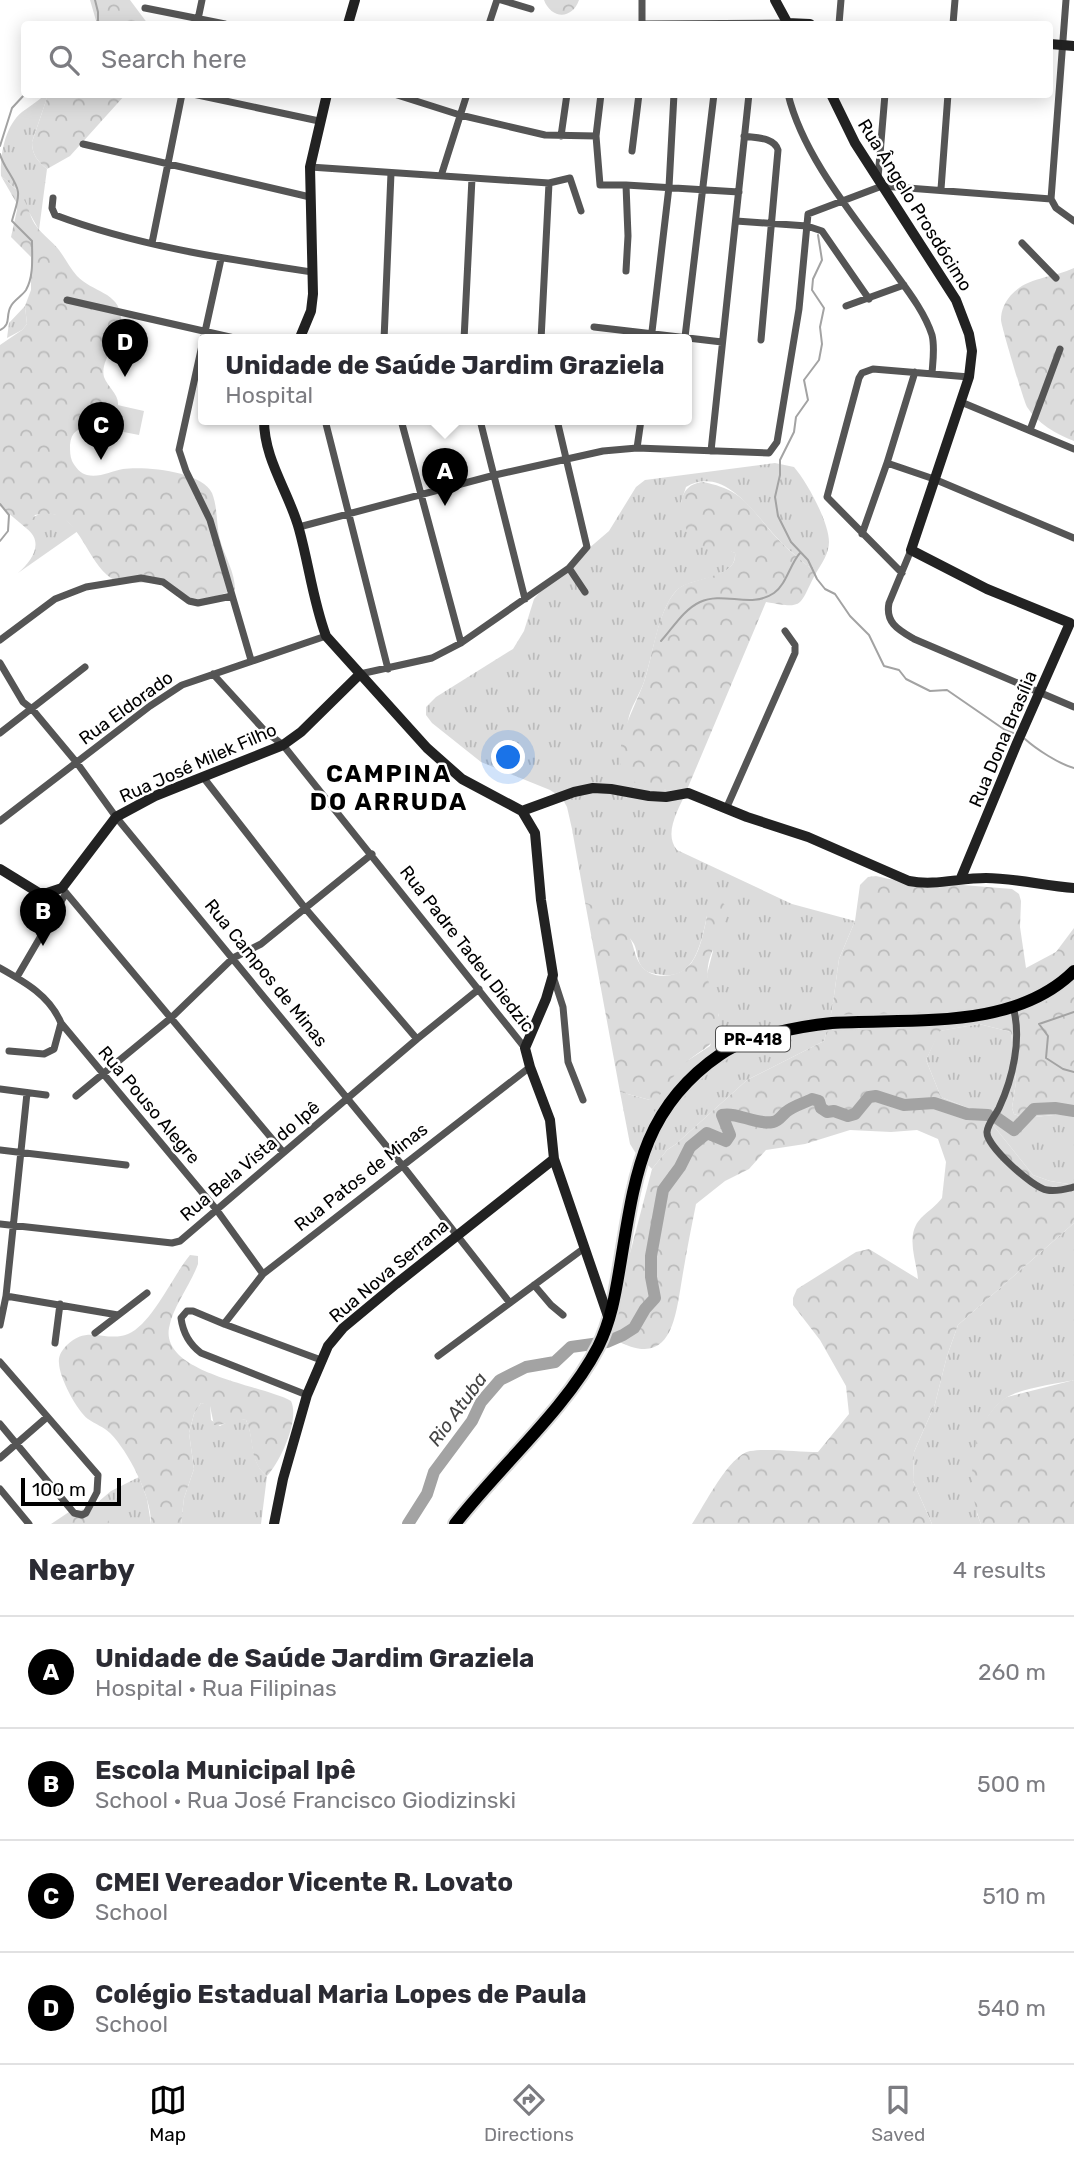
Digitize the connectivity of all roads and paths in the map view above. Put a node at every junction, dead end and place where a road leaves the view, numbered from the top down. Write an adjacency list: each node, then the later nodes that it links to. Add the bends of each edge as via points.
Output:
1 (202, 0): 12 (street)
2 (355, 0): 13 (street)
3 (499, 0): 10 (street); 14 (street)
4 (642, 0): 15 (street)
5 (775, 0): 16 (street)
6 (841, 0): 17 (street)
7 (954, 0): 18 (street)
8 (1066, 0): 19 (street)
9 (145, 8): 11 (street)
10 (531, 9)
11 (193, 21)
12 (197, 21)
13 (349, 21)
14 (490, 21)
15 (642, 21)
16 (786, 21)
17 (839, 21)
18 (953, 21)
19 (1069, 45): 56 (street)
20 (181, 98): 42 (street)
21 (212, 98): 36 (street)
22 (326, 98): 36 (street)
23 (407, 98): 35 (street)
24 (466, 98): 35 (street)
25 (566, 98): 37 (street)
26 (601, 98): 38 (street)
27 (639, 98): 41 (street)
28 (674, 98): 50 (street)
29 (713, 98): 52 (street)
30 (749, 98): 39 (street)
31 (790, 98): 57 (street, via 811,150)
32 (833, 98): 48 (street, Rua Ângelo Prosdócimo)
33 (885, 98): 48 (street)
34 (948, 98): 51 (street)
35 (460, 115): 37 (street); 45 (street)
36 (319, 121): 43 (street)
37 (561, 136): 38 (street)
38 (596, 136): 49 (street, via 600,185)
39 (744, 136): 53 (street); 61 (street, via 772,141 778,150)
40 (83, 144): 42 (street)
41 (632, 151)
42 (169, 166): 54 (street); 63 (street)
43 (310, 167): 44 (street); 54 (street)
44 (391, 173): 45 (street); 78 (street)
45 (440, 176): 46 (street)
46 (472, 178): 47 (street); 79 (street)
47 (549, 183): 58 (street, via 570,178); 80 (street)
48 (880, 183): 51 (street); 57 (street); 91 (street, Rua Ângelo Prosdócimo, via 956,300 970,342)
49 (626, 184): 50 (street); 66 (street)
50 (669, 187): 52 (street); 82 (street)
51 (941, 189): 56 (street)
52 (702, 190): 53 (street); 83 (street)
53 (739, 192): 59 (street)
54 (310, 197): 67 (street)
55 (53, 198): 63 (street, via 55,215)
56 (1051, 199): 60 (street)
57 (842, 200): 62 (street, via 808,214); 69 (street)
58 (581, 211)
59 (736, 221): 61 (street); 86 (street)
60 (1074, 221)
61 (771, 224): 62 (street); 85 (street)
62 (807, 226): 70 (street, via 822,231); 102 (street, via 777,442 769,453)
63 (152, 243): 65 (street)
64 (1022, 243): 68 (street)
65 (221, 259): 67 (street); 74 (street)
66 (626, 271)
67 (312, 272): 77 (street, via 311,311)
68 (1056, 278)
69 (904, 285): 70 (street); 90 (street, via 933,337)
70 (869, 299): 72 (street)
71 (67, 300): 74 (street)
72 (846, 306)
73 (594, 327): 81 (street)
74 (205, 331): 75 (street); 76 (street)
75 (204, 334)
76 (218, 334)
77 (304, 334)
78 (384, 334)
79 (464, 334)
80 (541, 334)
81 (638, 334)
82 (651, 334)
83 (685, 334)
84 (692, 338): 86 (street)
85 (761, 340)
86 (722, 342): 102 (street)
87 (1060, 349): 99 (street)
88 (198, 361): 116 (street, via 178,450 210,520)
89 (915, 372): 90 (street); 104 (street); 110 (street, via 867,369 859,378 827,492)
90 (932, 373): 91 (street)
91 (969, 377): 92 (street, Rua Ângelo Prosdócimo)
92 (961, 402): 99 (street); 106 (street, Rua Ângelo Prosdócimo)
93 (264, 425): 109 (street, via 266,442)
94 (326, 425): 108 (street)
95 (402, 425): 107 (street)
96 (481, 425): 105 (street)
97 (558, 425): 103 (street)
98 (640, 425): 100 (street)
99 (1030, 430): 101 (street)
100 (637, 448): 102 (street); 103 (street)
101 (1074, 449)
102 (711, 451)
103 (566, 458): 105 (street); 113 (street, via 587,547)
104 (887, 463): 106 (street); 110 (street)
105 (495, 475): 107 (street); 117 (street)
106 (934, 479): 111 (street); 112 (street, Rua Ângelo Prosdócimo)
107 (421, 495): 108 (street); 123 (street)
108 (348, 515): 109 (street); 127 (street)
109 (299, 527): 121 (street)
110 (862, 534): 114 (street)
111 (1074, 538)
112 (911, 550): 114 (street, Rua Ângelo Prosdócimo); 119 (street, via 987,589)
113 (569, 568): 115 (street); 117 (street)
114 (902, 573): 130 (street, Rua Ângelo Prosdócimo, via 887,612 893,625 914,639)
115 (585, 592)
116 (232, 596): 122 (street, via 198,603 163,582 141,578 86,587 55,599); 124 (street)
117 (525, 599): 123 (street)
118 (1074, 612): 119 (street, Rua Dona Brasília)
119 (1072, 624): 130 (street, Rua Dona Brasília)
120 (785, 631): 137 (street, via 795,645 794,653)
121 (326, 636): 124 (street, Rua Eldorado); 129 (street)
122 (0, 640)
123 (461, 643): 127 (street, via 432,658)
124 (251, 660): 128 (street, Rua Eldorado)
125 (0, 663): 132 (street, Rua Campos de Minas)
126 (85, 667): 132 (street)
127 (388, 669): 129 (street)
128 (213, 674): 134 (street, Rua Padre Tadeu Diedzic); 135 (street, Rua Eldorado, via 182,685)
129 (360, 674): 134 (street, Rua José Milek Filho); 138 (street, via 462,779)
130 (1040, 692): 131 (street); 143 (street, Rua Dona Brasília)
131 (1074, 707)
132 (32, 709): 133 (street); 135 (street, Rua Campos de Minas)
133 (0, 733)
134 (283, 745): 136 (street, Rua José Milek Filho); 141 (street, Rua Padre Tadeu Diedzic)
135 (77, 763): 139 (street, Rua Campos de Minas); 140 (street, Rua Eldorado)
136 (203, 777): 139 (street, Rua José Milek Filho); 147 (street)
137 (726, 809): 138 (street, via 688,793 666,797 593,788); 143 (street, via 909,881 924,884)
138 (522, 811): 152 (street, via 535,833)
139 (116, 817): 145 (street, Rua José Milek Filho); 149 (street, Rua Campos de Minas)
140 (0, 821)
141 (372, 854): 147 (street); 154 (street, Rua Padre Tadeu Diedzic)
142 (0, 869): 146 (street)
143 (961, 878): 144 (street)
144 (1074, 888)
145 (64, 890): 146 (street); 148 (street); 156 (street)
146 (47, 894): 148 (street)
147 (305, 908): 149 (street, via 261,944); 158 (street)
148 (50, 918): 153 (street)
149 (233, 958): 156 (street); 167 (street, Rua Campos de Minas)
150 (0, 968): 153 (street, Rua Pouso Alegre)
151 (1074, 971): 155 (highway, PR-418, via 1044,995)
152 (553, 975): 159 (street); 168 (street, via 563,1007 568,1062)
153 (17, 977): 157 (street, Rua Pouso Alegre, via 47,999)
154 (479, 989): 158 (street, Rua Bela Vista do Ipê); 159 (street, Rua Padre Tadeu Diedzic)
155 (1013, 1007): 175 (street, via 1017,1021 1014,1057 986,1136 1033,1185 1047,1190); 191 (highway, PR-418, via 965,1017 795,1028 752,1039 697,1071 654,1127 638,1167)
156 (172, 1017): 162 (street); 170 (street)
157 (61, 1023): 160 (street, via 54,1049 44,1054); 162 (street, Rua Pouso Alegre)
158 (417, 1039): 167 (street, Rua Bela Vista do Ipê)
159 (525, 1048): 161 (street, Rua Padre Tadeu Diedzic)
160 (9, 1051)
161 (530, 1067): 172 (street, Rua Padre Tadeu Diedzic, via 550,1120); 174 (street, Rua Patos de Minas)
162 (102, 1073): 166 (street); 176 (street, Rua Pouso Alegre)
163 (0, 1089): 164 (street)
164 (27, 1093): 165 (street); 171 (street)
165 (46, 1095)
166 (76, 1096)
167 (348, 1098): 170 (street, Rua Bela Vista do Ipê); 174 (street, Rua Campos de Minas)
168 (583, 1100)
169 (0, 1150): 171 (street)
170 (283, 1152): 176 (street, Rua Bela Vista do Ipê)
171 (21, 1153): 173 (street); 178 (street)
172 (554, 1158): 179 (street, Rua Nova Serrana); 180 (street, Rua Padre Tadeu Diedzic)
173 (126, 1165)
174 (402, 1165): 179 (street, Rua Campos de Minas); 181 (street, Rua Patos de Minas)
175 (1074, 1187)
176 (216, 1209): 178 (street, Rua Bela Vista do Ipê, via 172,1243); 181 (street, Rua Pouso Alegre)
177 (0, 1224): 178 (street, Rua Bela Vista do Ipê)
178 (13, 1226): 184 (street)
179 (457, 1233): 185 (street, Rua Campos de Minas); 195 (street, Rua Nova Serrana, via 343,1328)
180 (583, 1249): 182 (street); 191 (street, Rua Padre Tadeu Diedzic)
181 (263, 1274): 189 (street, Rua Patos de Minas)
182 (534, 1285): 185 (street); 188 (street)
183 (147, 1293): 187 (street)
184 (6, 1296): 186 (street); 190 (street)
185 (510, 1303): 194 (street)
186 (60, 1304): 187 (street); 193 (street)
187 (118, 1315): 192 (street)
188 (563, 1315)
189 (224, 1324): 195 (street); 197 (street, via 194,1311 180,1318 191,1345 201,1353)
190 (0, 1325)
191 (607, 1325): 205 (highway, PR-418, via 598,1346 552,1411)
192 (95, 1333)
193 (55, 1343)
194 (438, 1356)
195 (321, 1360): 197 (street, Rua Nova Serrana)
196 (0, 1362): 198 (street)
197 (307, 1395): 204 (street, Rua Nova Serrana)
198 (46, 1418): 200 (street); 200 (street, via 98,1475 97,1492 86,1513 74,1513)
199 (0, 1424): 200 (street)
200 (16, 1444): 201 (street)
201 (0, 1458)
202 (0, 1489): 203 (street)
203 (29, 1524)
204 (274, 1524)
205 (455, 1524)

